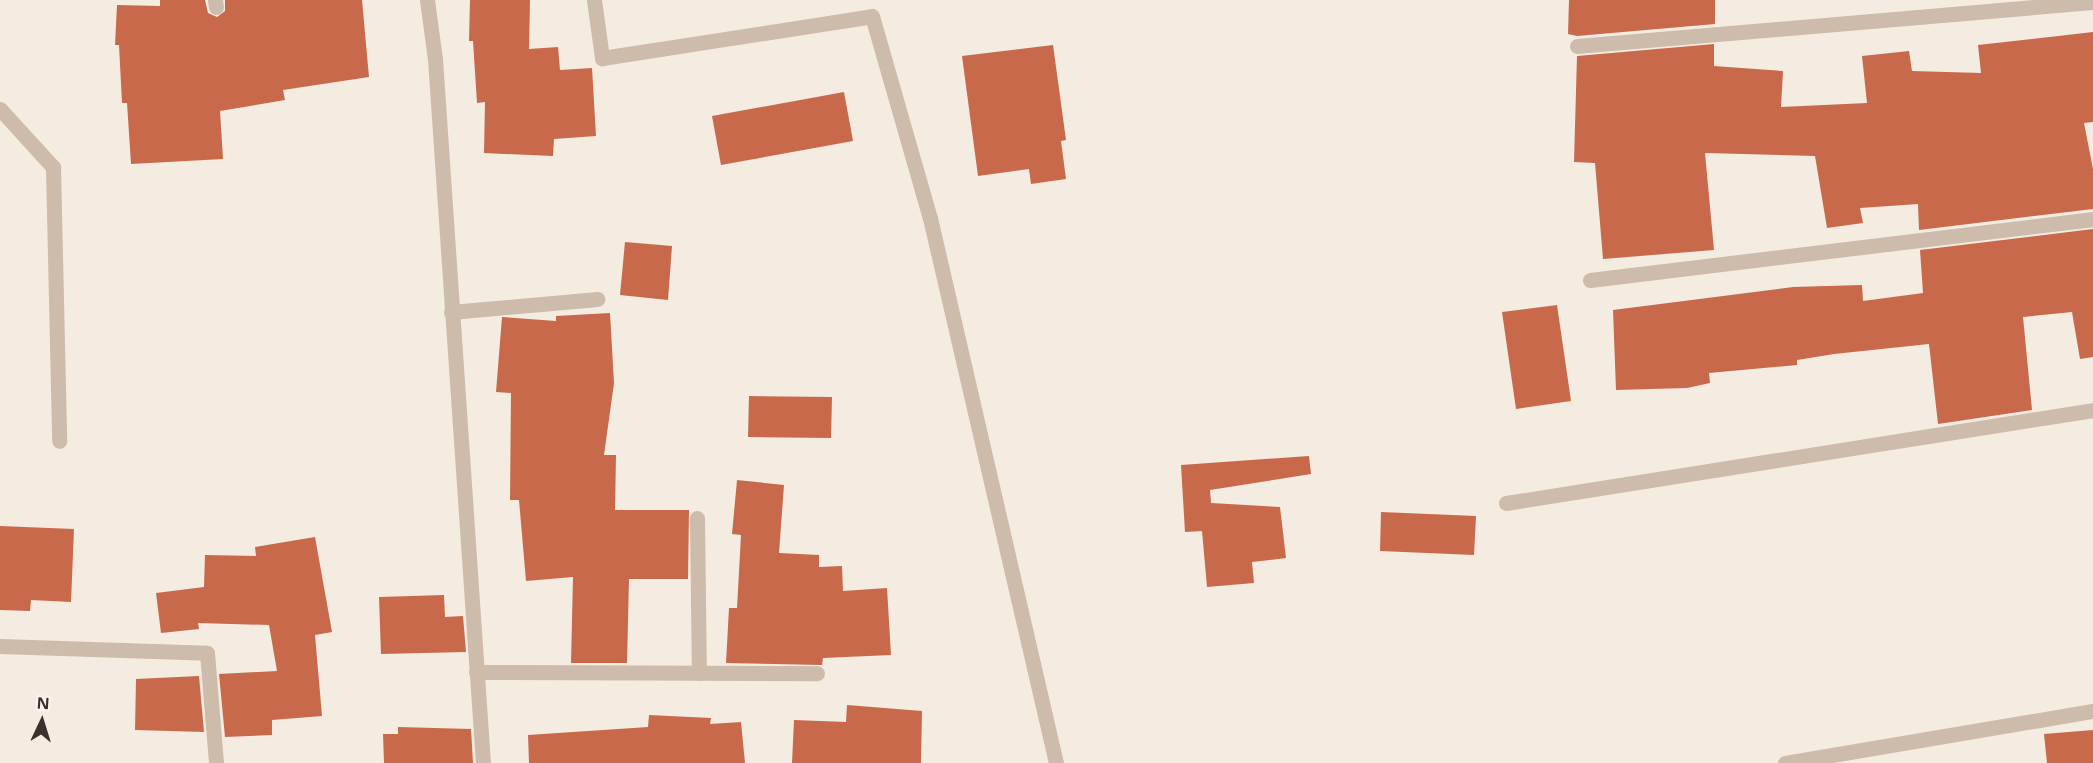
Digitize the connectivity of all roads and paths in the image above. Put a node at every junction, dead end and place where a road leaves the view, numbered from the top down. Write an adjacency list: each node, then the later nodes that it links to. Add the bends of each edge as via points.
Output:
1 (427, 0): 9 (street)
2 (594, 0): 21 (street, via 602,58 872,16 930,218)
3 (2093, 3): 4 (street)
4 (1577, 46)
5 (0, 109): 11 (street, via 52,167)
6 (2093, 219): 7 (street)
7 (1590, 280)
8 (597, 299): 9 (street)
9 (451, 312): 15 (street)
10 (2093, 410): 12 (street)
11 (59, 441)
12 (1506, 502)
13 (697, 518): 16 (street)
14 (0, 646): 19 (street, via 207,653)
15 (476, 672): 16 (street); 20 (street)
16 (699, 673): 17 (street)
17 (817, 673)
18 (2093, 711): 22 (street)
19 (216, 763)
20 (483, 763)
21 (1056, 763)
22 (1785, 763)

